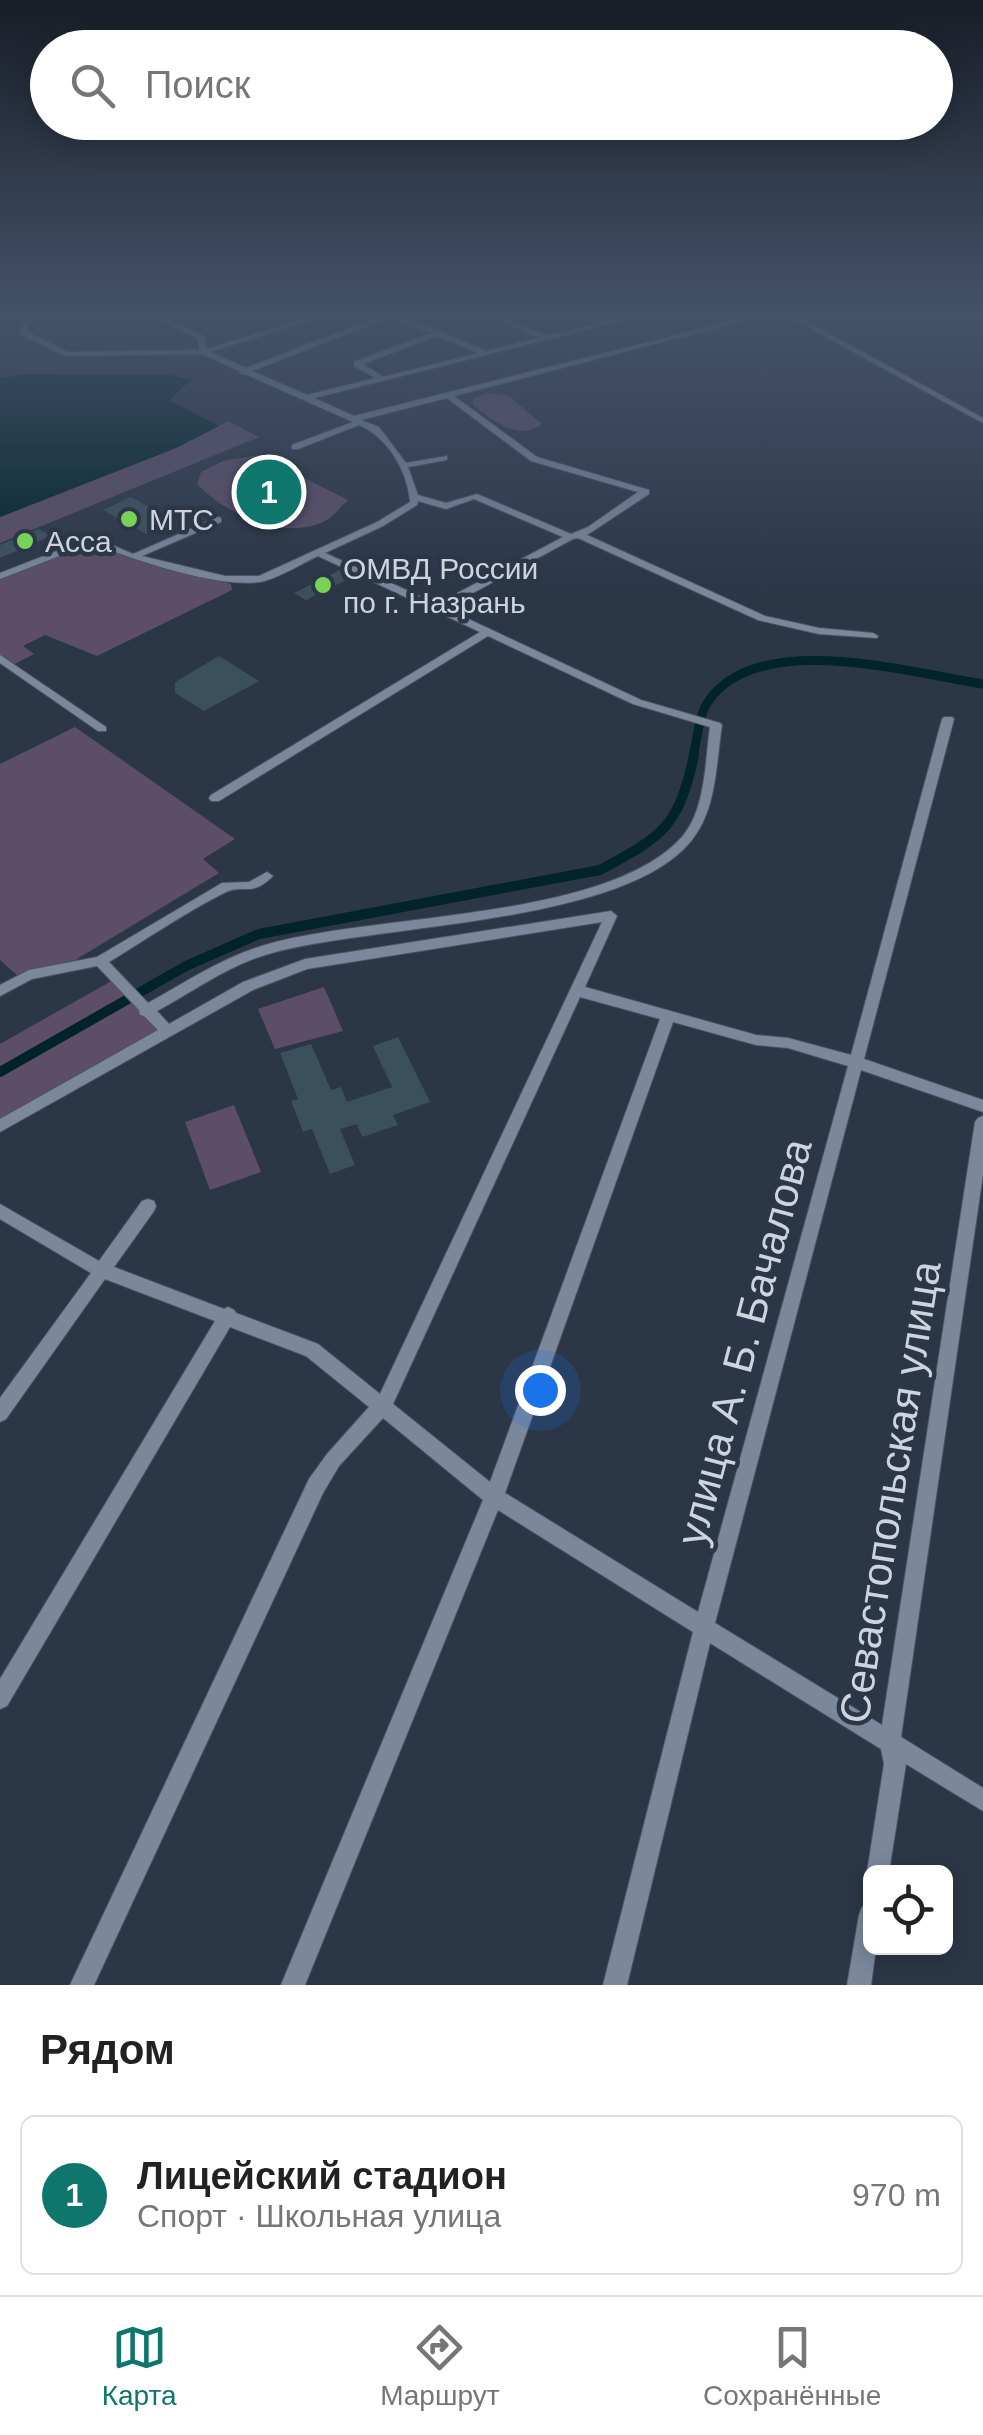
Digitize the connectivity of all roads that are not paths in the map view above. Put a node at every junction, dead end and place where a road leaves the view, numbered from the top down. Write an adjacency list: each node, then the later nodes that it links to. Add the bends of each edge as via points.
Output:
1 (325, 407): 5 (street)
2 (407, 407): 5 (street)
3 (463, 407): 12 (street, via 534,459 646,492)
4 (958, 407): 6 (street)
5 (356, 420): 7 (street); 9 (street, via 376,429)
6 (983, 420)
7 (295, 448)
8 (444, 458): 9 (street)
9 (401, 466): 10 (street)
10 (416, 497): 12 (street, via 446,506 474,496); 13 (street, via 406,511)
11 (218, 520): 14 (street)
12 (576, 537): 16 (street); 18 (street, via 762,618)
13 (318, 553): 14 (street, via 269,576 242,580); 16 (street)
14 (133, 557): 15 (street, via 94,540)
15 (0, 576)
16 (437, 608): 17 (street)
17 (488, 632): 22 (street); 28 (street, via 637,702 716,724 699,820 672,855 622,883 561,901 272,948)
18 (873, 636)
19 (0, 658): 21 (street)
20 (948, 720): 31 (street, улица А. Б. Бачалова)
21 (102, 729)
22 (215, 798)
23 (267, 876): 24 (street, via 251,886 226,886)
24 (100, 960): 26 (street, via 29,975); 28 (street)
25 (0, 972): 26 (street)
26 (6, 987)
27 (580, 991): 29 (street); 30 (street, via 611,916 305,964 248,986); 39 (street)
28 (141, 1007): 30 (street)
29 (668, 1017): 31 (street); 41 (street)
30 (168, 1032): 34 (street)
31 (855, 1062): 32 (street); 42 (street, улица А. Б. Бачалова)
32 (983, 1106)
33 (983, 1122): 44 (street, Севастопольская улица)
34 (0, 1126)
35 (148, 1206): 37 (street)
36 (0, 1211): 37 (street)
37 (99, 1269): 38 (street); 40 (street)
38 (228, 1315): 39 (street, via 312,1350); 43 (street)
39 (384, 1404): 41 (street); 48 (street, via 316,1486)
40 (0, 1413)
41 (494, 1497): 42 (street); 49 (street)
42 (705, 1624): 44 (street); 50 (street, улица А. Б. Бачалова)
43 (0, 1699)
44 (890, 1741): 45 (street); 46 (street, Севастопольская улица, via 895,1764)
45 (983, 1800)
46 (879, 1865)
47 (864, 1955): 51 (street)
48 (82, 1985)
49 (294, 1985)
50 (614, 1985)
51 (859, 1985)

